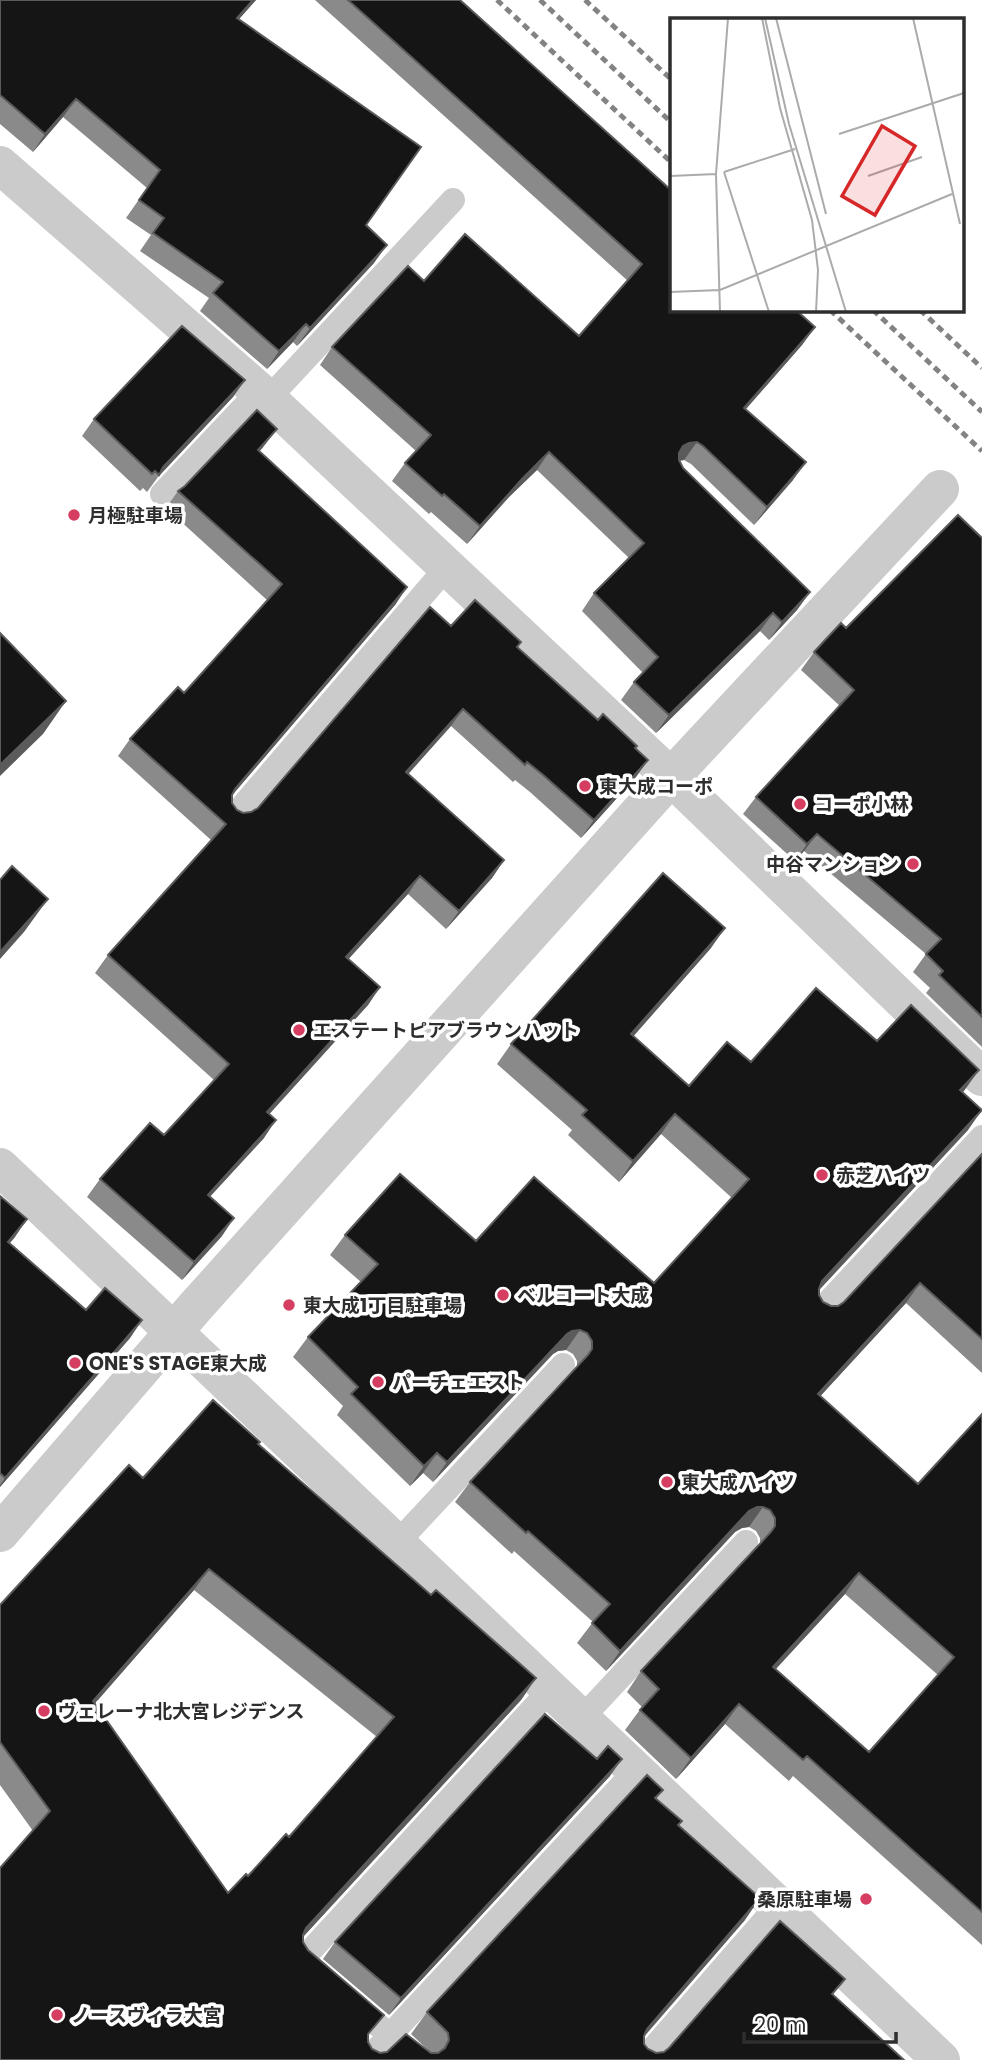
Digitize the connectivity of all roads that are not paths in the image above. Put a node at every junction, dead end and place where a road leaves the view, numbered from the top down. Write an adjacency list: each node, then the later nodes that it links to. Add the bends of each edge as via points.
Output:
1 (0, 165): 3 (street)
2 (453, 200): 3 (lane)
3 (263, 395): 5 (lane); 6 (street)
4 (940, 489): 7 (street, via 815,604)
5 (162, 494)
6 (447, 567): 7 (street); 8 (lane)
7 (671, 777): 9 (street); 13 (street)
8 (234, 816)
9 (977, 1062)
10 (982, 1136): 12 (lane)
11 (0, 1167): 13 (street)
12 (819, 1312)
13 (174, 1332): 15 (street); 17 (street)
14 (563, 1365): 17 (lane)
15 (0, 1533)
16 (746, 1542): 19 (lane)
17 (397, 1543): 18 (street)
18 (551, 1689): 19 (street); 22 (lane, via 302,1960)
19 (581, 1719): 20 (street)
20 (635, 1770): 21 (street); 22 (lane)
21 (778, 1905): 25 (lane); 26 (street)
22 (389, 2036): 23 (lane); 24 (lane)
23 (367, 2060)
24 (419, 2060)
25 (643, 2060)
26 (941, 2060)

